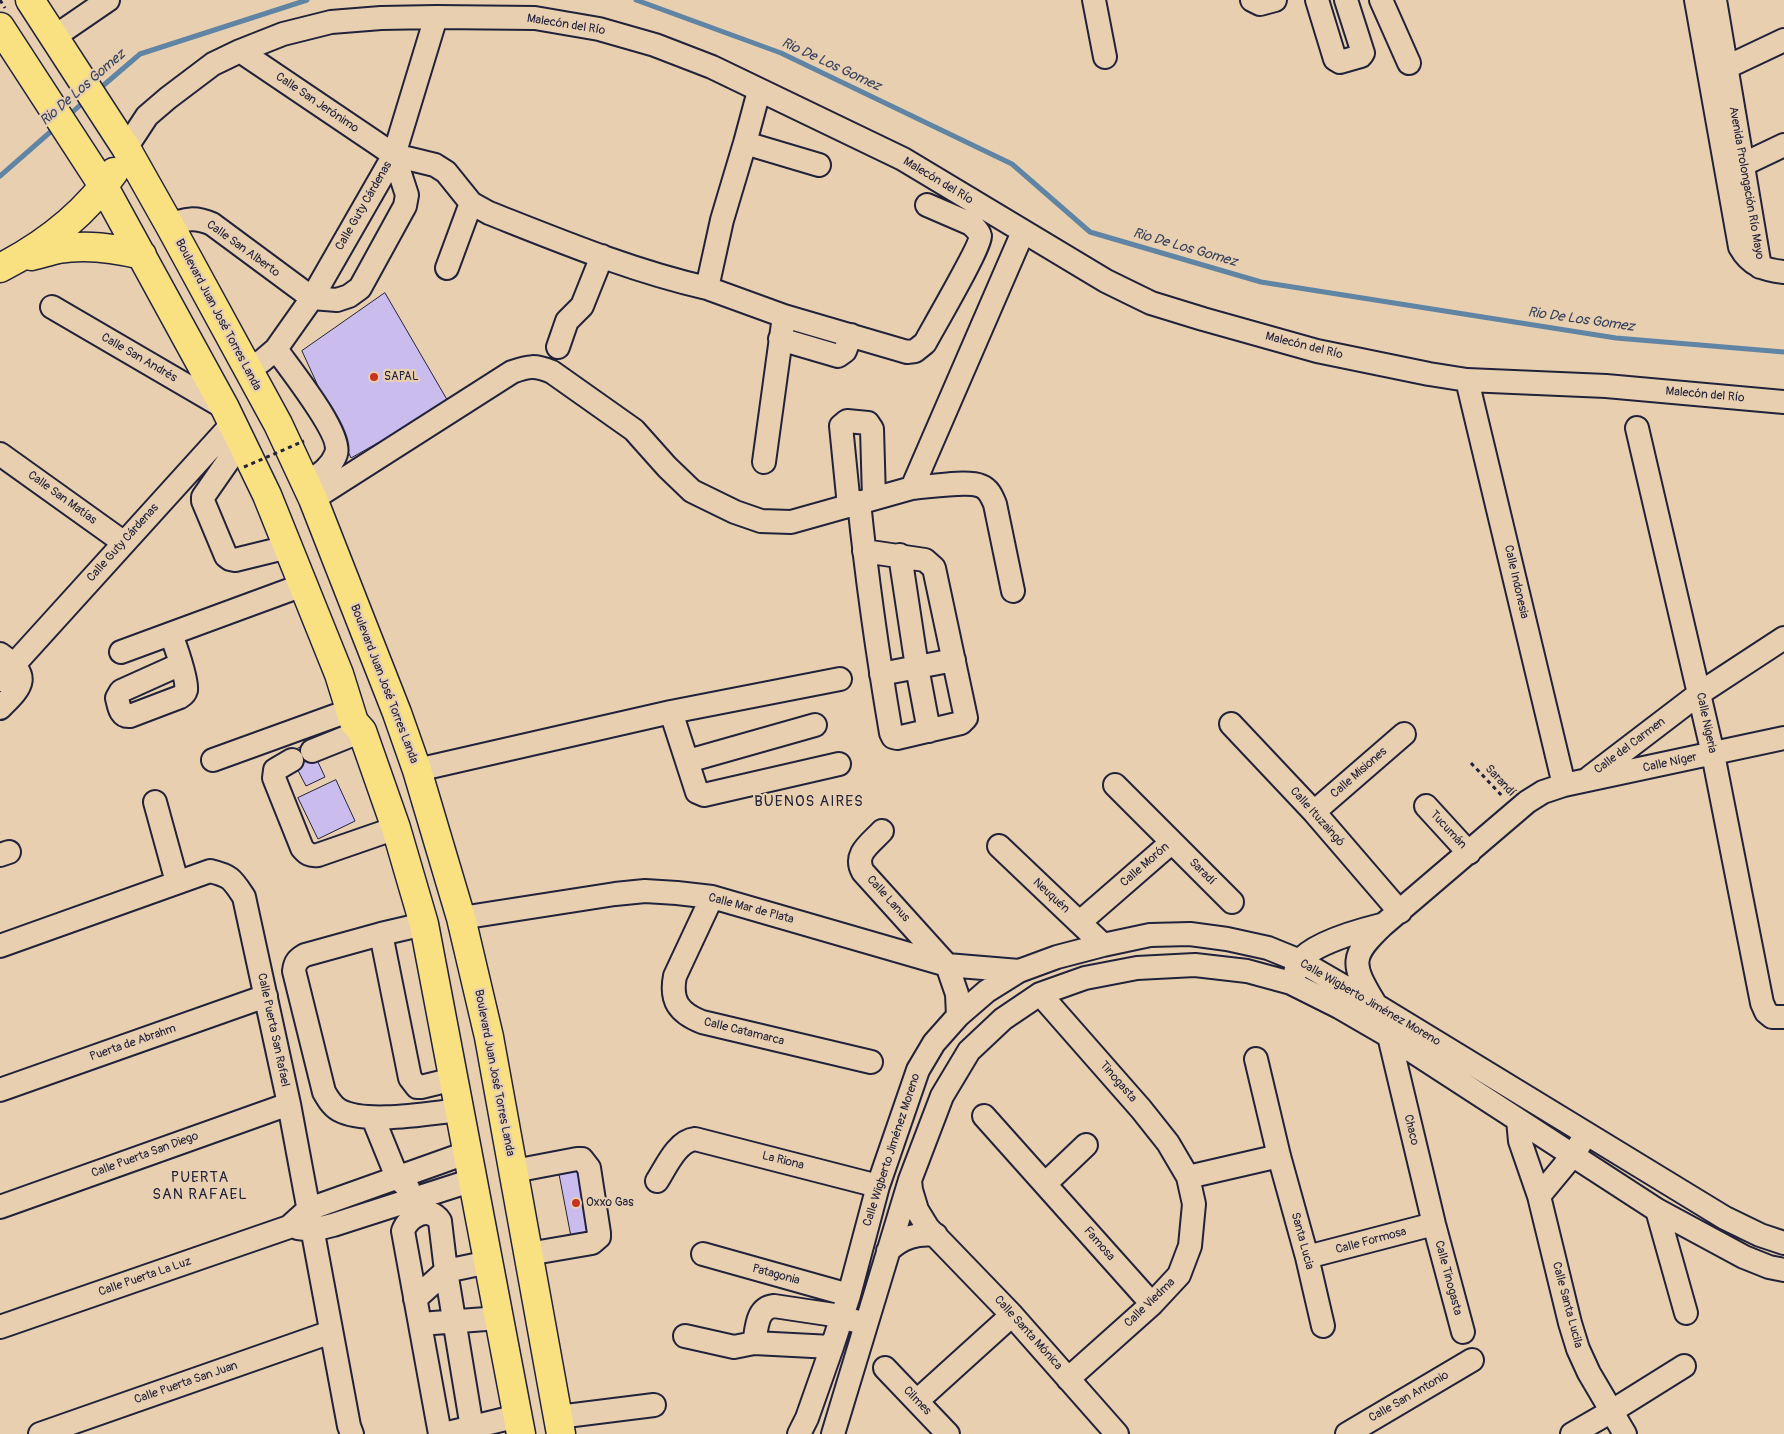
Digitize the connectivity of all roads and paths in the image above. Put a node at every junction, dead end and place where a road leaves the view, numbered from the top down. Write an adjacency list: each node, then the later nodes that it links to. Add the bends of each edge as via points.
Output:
1 (30, 0): 14 (main road, Boulevard Juan José Torres Landa)
2 (108, 0): 14 (street)
3 (1094, 0): 16 (street)
4 (1252, 0): 5 (street, via 1260,4)
5 (1275, 0)
6 (1317, 0): 7 (street, via 1335,59 1340,62 1363,53)
7 (1346, 0)
8 (1381, 0): 17 (street)
9 (1696, 0): 18 (street, Avenida Prolongación Río Mayo)
10 (1715, 0): 18 (street, Avenida Prolongación Río Mayo)
11 (436, 17): 15 (street, Malecón del Río, via 331,22 283,34); 19 (street, Malecón del Río, via 535,18 599,29 655,45 712,67); 23 (street, Calle Guty Cárdenas)
12 (0, 27): 26 (main road)
13 (1784, 40): 18 (street)
14 (57, 42): 22 (main road, Boulevard Juan José Torres Landa)
15 (240, 51): 22 (street, Malecón del Río, via 212,64 168,98 147,116); 23 (street, Calle San Jerónimo)
16 (1105, 57)
17 (1409, 63)
18 (1717, 68): 25 (street, Avenida Prolongación Río Mayo); 35 (street, Avenida Prolongación Río Mayo, via 1740,247 1747,259)
19 (759, 91): 20 (street); 30 (street, Malecón del Río, via 903,159)
20 (745, 143): 24 (street); 36 (street, via 722,220)
21 (1784, 145): 25 (street)
22 (126, 148): 26 (main road); 29 (main road, Boulevard Juan José Torres Landa)
23 (394, 155): 27 (street, via 435,165 446,172); 37 (street, Calle Guty Cárdenas); 37 (street, via 407,195 405,206 360,288 337,300)
24 (819, 165)
25 (1742, 165): 35 (street, Avenida Prolongación Río Mayo)
26 (104, 187): 31 (main road); 33 (main road, via 67,225)
27 (471, 204): 32 (street); 34 (street)
28 (927, 205): 40 (street, via 971,224 977,229 980,241 925,343 915,351 907,352)
29 (170, 226): 37 (street, Calle San Alberto, via 194,218 212,224); 44 (main road, Boulevard Juan José Torres Landa)
30 (1024, 232): 45 (street, Malecón del Río, via 1106,281 1151,303 1317,351); 52 (street)
31 (142, 255): 33 (main road, via 106,247 88,247 58,249); 48 (main road)
32 (602, 256): 36 (street); 42 (street, via 582,306 567,321)
33 (10, 263)
34 (447, 268)
35 (1774, 268)
36 (707, 288): 39 (street)
37 (312, 298): 43 (street, Calle Guty Cárdenas)
38 (52, 307): 48 (street, Calle San Andrés)
39 (784, 316): 40 (street); 41 (street)
40 (851, 335): 41 (street, via 845,351 838,356)
41 (780, 339): 51 (street)
42 (558, 347)
43 (276, 349): 44 (street, Calle Guty Cárdenas); 53 (street, via 336,440 337,453)
44 (247, 369): 53 (main road, Boulevard Juan José Torres Landa)
45 (1467, 380): 46 (street, Malecón del Río, via 1606,386); 85 (street, Calle Indonesia)
46 (1784, 402)
47 (1637, 428): 70 (street, Calle Nigeria)
48 (236, 435): 49 (path, bridge); 55 (street, Calle Guty Cárdenas); 56 (main road); 56 (street, via 203,496 226,556 235,560)
49 (304, 441)
50 (0, 454): 55 (street, Calle San Matías)
51 (764, 462)
52 (912, 488): 54 (street); 60 (street, via 972,483 989,492 995,504)
53 (310, 491): 54 (street, via 512,372 528,366 552,372 634,430 692,491 735,512 761,521 791,522); 84 (main road, Boulevard Juan José Torres Landa)
54 (861, 502): 57 (street)
55 (123, 542): 66 (street, Calle Guty Cárdenas)
56 (288, 547): 59 (main road)
57 (864, 551): 58 (street); 68 (street)
58 (900, 555): 64 (street, via 925,560 934,568); 67 (street)
59 (303, 585): 61 (street); 73 (main road)
60 (1013, 591)
61 (171, 634): 63 (street); 65 (street)
62 (1784, 638): 70 (street, Calle del Carmen)
63 (121, 652)
64 (954, 660): 67 (street); 76 (street, via 966,718 961,723)
65 (181, 664)
66 (5, 666): 71 (street, Calle Guty Cárdenas, via 20,674 19,687)
67 (917, 667): 68 (street); 76 (street)
68 (881, 674): 76 (street, via 893,737)
69 (840, 679): 72 (street)
70 (1700, 693): 79 (street, Calle Nigeria); 85 (street, Calle del Carmen)
71 (0, 708)
72 (672, 712): 81 (street); 84 (street)
73 (356, 721): 80 (street); 91 (main road); 91 (street, via 275,770 274,778 307,854 318,855)
74 (1231, 724): 90 (street, Calle Ituzaingó)
75 (815, 725): 81 (street)
76 (929, 731)
77 (1404, 734): 90 (street, Calle Misiones)
78 (1784, 738): 79 (street, Calle Níger)
79 (1713, 754): 85 (street, Calle Níger); 114 (street, Calle Nigeria, via 1762,1003 1766,1012)
80 (213, 760)
81 (688, 761): 83 (street, via 697,792 704,795)
82 (1471, 763): 89 (path, Sarandí)
83 (839, 764)
84 (417, 770): 99 (main road, Boulevard Juan José Torres Landa)
85 (1575, 782): 89 (street, Calle del Carmen, via 1543,792)
86 (1115, 785): 93 (street, Calle Morón)
87 (155, 802): 96 (street)
88 (1426, 806): 95 (street, Tucumán)
89 (1515, 811): 95 (street, Calle del Carmen)
90 (1314, 812): 100 (street, Calle Ituzaingó)
91 (396, 828): 102 (main road)
92 (882, 831): 107 (street, Calle Lanus, via 858,858 859,865)
93 (1172, 842): 98 (street, Saradí); 101 (street, Calle Morón)
94 (999, 846): 101 (street, Neuquén)
95 (1469, 853): 100 (street, Calle del Carmen)
96 (177, 882): 105 (street, Calle Puerta San Rafael); 111 (street, Calle Puerta San Rafael, via 210,871 225,875 234,883 244,897)
97 (712, 898): 99 (street, Calle Mar de Plata, via 645,891); 107 (street, Calle Mar de Plata); 117 (street, Calle Catamarca, via 675,976 672,990 677,1005 688,1017)
98 (1232, 902)
99 (461, 918): 130 (main road, Boulevard Juan José Torres Landa, via 489,1037)
100 (1391, 918): 106 (street, Calle del Carmen, via 1328,942); 112 (street, Calle del Carmen, via 1364,944 1357,962 1357,973)
101 (1080, 922): 104 (street, Neuquén)
102 (424, 924): 103 (street); 118 (main road)
103 (381, 934): 118 (street, via 410,1078 417,1087); 123 (street, via 305,955 295,964 294,970 324,1092 339,1110)
104 (1103, 945): 106 (street, Calle Wigberto Jiménez Moreno, via 1150,935 1190,934 1268,948); 108 (street, Calle Wigberto Jiménez Moreno)
105 (0, 946)
106 (1300, 961): 109 (street); 112 (street, Calle Wigberto Jiménez Moreno)
107 (947, 965): 108 (street, Calle Mar de Plata); 113 (street, via 957,994)
108 (1019, 971): 113 (street, Calle Wigberto Jiménez Moreno)
109 (1291, 983): 110 (street, Calle Wigberto Jiménez Moreno, via 1247,971 1195,965 1137,968 1085,978); 115 (street, Calle Wigberto Jiménez Moreno)
110 (1040, 994): 132 (street, Tinogasta, via 1141,1109 1168,1143); 134 (street, Calle Wigberto Jiménez Moreno, via 1003,1019 969,1051 942,1096)
111 (266, 996): 119 (street, Puerta de Abrahm); 120 (street, Calle Puerta San Rafael)
112 (1374, 1004): 125 (street, Calle Wigberto Jiménez Moreno)
113 (958, 1016): 137 (street, Calle Wigberto Jiménez Moreno, via 934,1043 918,1070)
114 (1778, 1017)
115 (1389, 1036): 124 (street, Calle Wigberto Jiménez Moreno); 143 (street, Chaco)
116 (1256, 1059): 129 (street, Santa Lucia)
117 (870, 1062)
118 (454, 1079): 121 (main road)
119 (0, 1090)
120 (289, 1104): 140 (street, Calle Puerta San Diego); 141 (street, Calle Puerta San Rafael)
121 (460, 1110): 123 (street); 127 (main road)
122 (984, 1116): 136 (street, Famosa)
123 (373, 1118): 131 (street)
124 (1518, 1120): 128 (street, Calle Wigberto Jiménez Moreno); 138 (street, Calle Santa Lucila, via 1520,1141)
125 (1586, 1133): 128 (street); 147 (street, Calle Wigberto Jiménez Moreno, via 1725,1218)
126 (1086, 1145): 136 (street)
127 (468, 1152): 131 (street, Calle Puerta La Luz); 133 (main road)
128 (1573, 1155): 138 (street); 142 (street, Calle Wigberto Jiménez Moreno)
129 (1279, 1156): 132 (street); 151 (street, Santa Lucia)
130 (514, 1171): 149 (main road, Boulevard Juan José Torres Landa); 149 (street, via 577,1159 582,1159 589,1168 599,1237 592,1243)
131 (396, 1177): 139 (street); 141 (street, Calle Puerta La Luz)
132 (1188, 1177): 157 (street, Calle Viedma, via 1194,1204 1190,1246 1179,1275)
133 (473, 1180): 139 (street, Calle Puerta La Luz); 152 (main road)
134 (910, 1180): 146 (street, Calle Santa Mónica, via 917,1210); 148 (street, Calle Wigberto Jiménez Moreno)
135 (657, 1181): 137 (street, La Riona, via 681,1144 695,1139)
136 (1046, 1184): 157 (street, Famosa)
137 (878, 1186): 155 (street, Calle Wigberto Jiménez Moreno)
138 (1539, 1196): 178 (street, Calle Santa Lucila, via 1578,1349)
139 (418, 1197): 145 (street, Calle Puerta La Luz)
140 (0, 1207)
141 (308, 1208): 144 (street, Calle Puerta La Luz); 145 (street, Calle Puerta San Rafael)
142 (1657, 1210): 153 (street, Calle Wigberto Jiménez Moreno, via 1744,1257); 158 (street)
143 (1434, 1224): 151 (street, Calle Formosa); 168 (street, Calle Tinogasta)
144 (290, 1227): 145 (street, Calle Puerta La Luz); 166 (street, Calle Puerta La Luz)
145 (313, 1230): 167 (street, Calle Puerta San Rafael)
146 (936, 1235): 148 (street, via 910,1237); 159 (street, Calle Santa Mónica)
147 (1784, 1243)
148 (888, 1251): 164 (street, Calle Wigberto Jiménez Moreno)
149 (528, 1254): 180 (main road, Boulevard Juan José Torres Landa)
150 (703, 1254): 155 (street, Patagonia)
151 (1307, 1257): 165 (street, Santa Lucia)
152 (489, 1262): 154 (street); 161 (main road)
153 (1784, 1270)
154 (446, 1271): 156 (street); 156 (street, via 440,1221 427,1212 413,1216 403,1232); 162 (street)
155 (849, 1295): 160 (street, Calle Wigberto Jiménez Moreno)
156 (416, 1299): 163 (street)
157 (1152, 1304): 175 (street, Calle Viedma)
158 (1686, 1313)
159 (1012, 1315): 175 (street, Calle Santa Mónica); 176 (street)
160 (841, 1317): 164 (street); 170 (street, via 768,1306 760,1314); 171 (street, Calle Wigberto Jiménez Moreno)
161 (499, 1318): 162 (street); 179 (main road)
162 (454, 1321): 163 (street); 183 (street)
163 (420, 1324): 185 (street)
164 (867, 1324): 187 (street, Calle Wigberto Jiménez Moreno)
165 (1323, 1326)
166 (0, 1327)
167 (331, 1332): 182 (street, Calle Puerta San Rafael); 184 (street, Calle Puerta San Juan)
168 (1463, 1332)
169 (685, 1336): 170 (street, via 725,1346 742,1347)
170 (754, 1343): 171 (street)
171 (832, 1347): 186 (street, Calle Wigberto Jiménez Moreno)
172 (1472, 1360): 181 (street, Calle San Antonio)
173 (1684, 1366): 178 (street)
174 (885, 1368): 176 (street, Cilmes)
175 (1068, 1378): 189 (street, Calle Santa Mónica)
176 (917, 1401): 188 (street, Cilmes)
177 (654, 1404): 180 (street)
178 (1612, 1411): 191 (street); 192 (street, Calle Santa Lucila)
179 (519, 1425): 183 (street)
180 (559, 1426)
181 (1376, 1426): 190 (street, Calle San Antonio)
182 (349, 1431)
183 (473, 1431): 185 (street)
184 (40, 1434)
185 (442, 1434)
186 (799, 1434)
187 (833, 1434)
188 (948, 1434)
189 (1117, 1434)
190 (1347, 1434)
191 (1572, 1434)
192 (1625, 1434)

